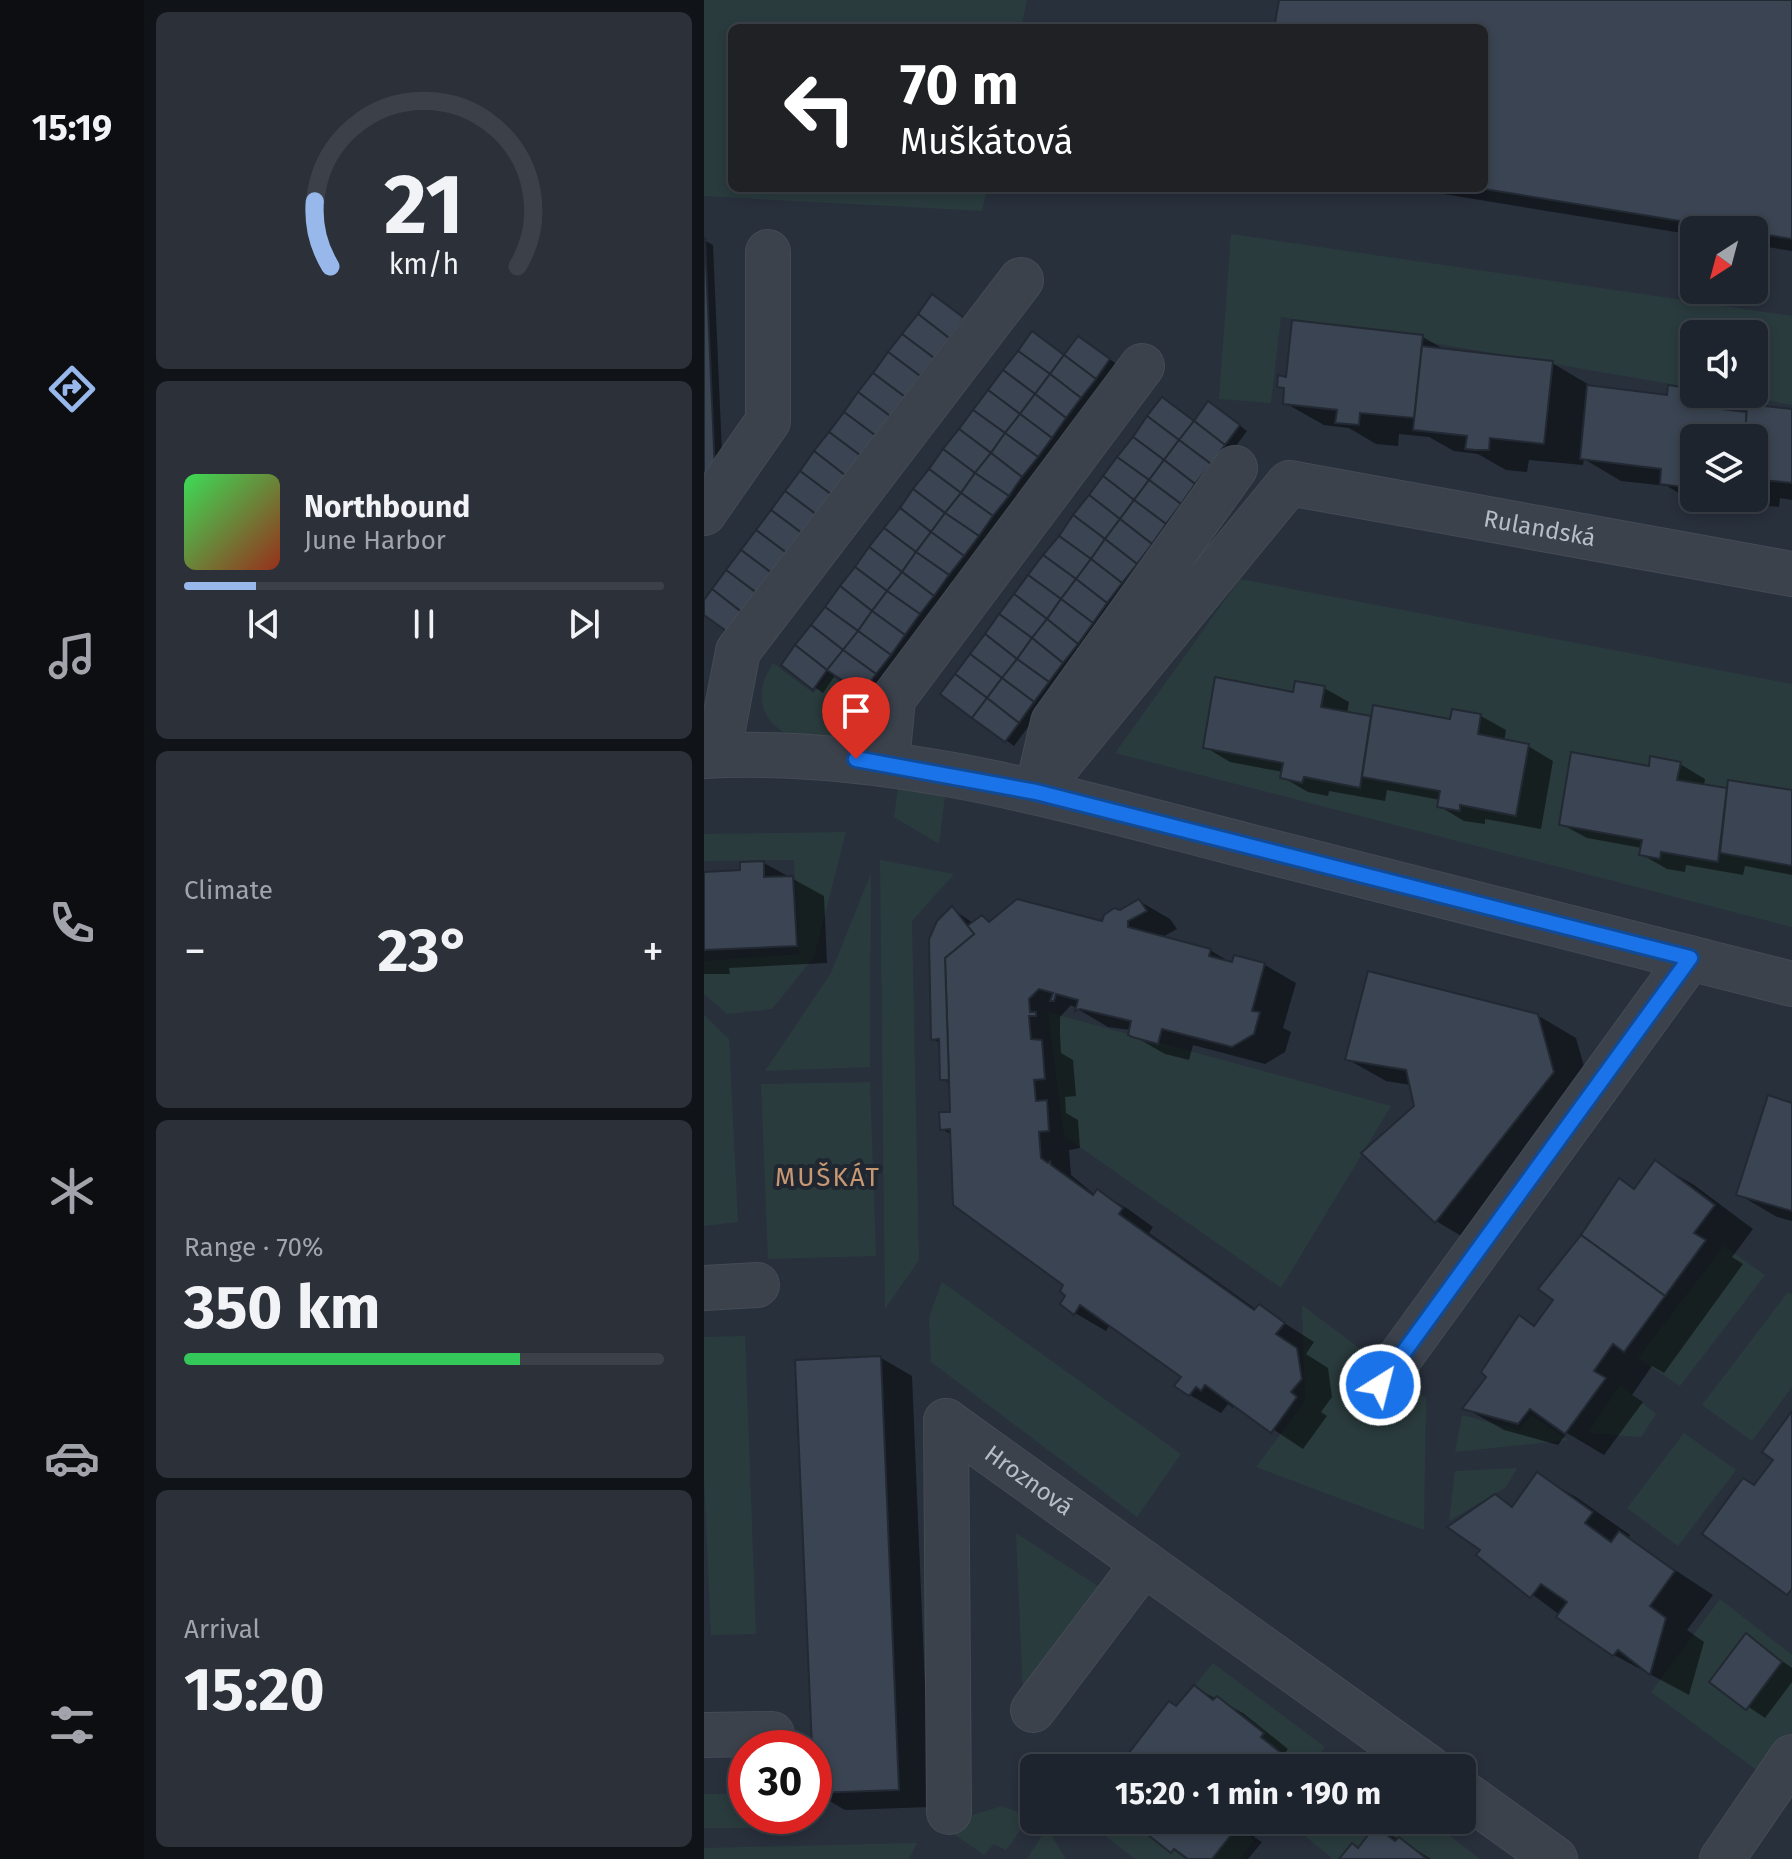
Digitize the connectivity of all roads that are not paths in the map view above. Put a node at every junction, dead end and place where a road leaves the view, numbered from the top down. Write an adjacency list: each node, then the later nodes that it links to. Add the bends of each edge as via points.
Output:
1 (768, 252): 5 (street, via 768,421)
2 (1021, 280): 7 (street, via 738,651)
3 (1142, 366): 8 (street, via 893,699)
4 (1235, 468): 9 (street, via 1053,722)
5 (704, 513)
6 (1792, 574): 9 (street, Rulandská, via 1289,483)
7 (711, 756): 8 (street)
8 (887, 762): 9 (street)
9 (1036, 792): 10 (street)
10 (1690, 958): 11 (street); 14 (street)
11 (1792, 984)
12 (757, 1285): 13 (street)
13 (704, 1288)
14 (1380, 1385)
15 (1144, 1563): 16 (street); 19 (street, Hroznová); 22 (street, Hroznová, via 946,1421)
16 (1033, 1710)
17 (704, 1735): 18 (street)
18 (728, 1735)
19 (1410, 1754)
20 (1792, 1757): 24 (street)
21 (1476, 1802): 23 (street)
22 (949, 1812)
23 (1555, 1859)
24 (1722, 1859)

